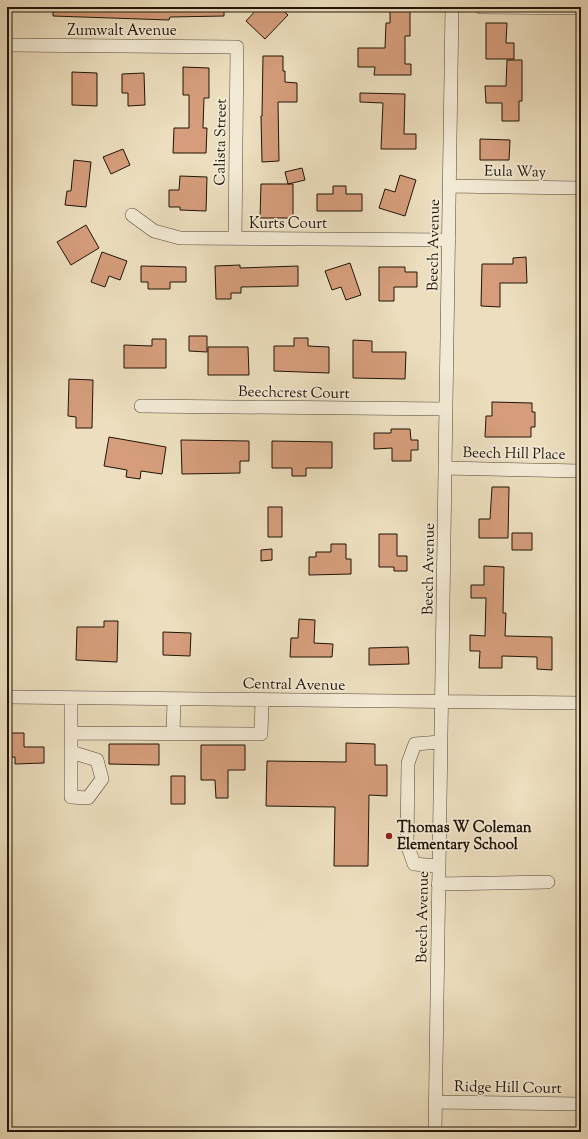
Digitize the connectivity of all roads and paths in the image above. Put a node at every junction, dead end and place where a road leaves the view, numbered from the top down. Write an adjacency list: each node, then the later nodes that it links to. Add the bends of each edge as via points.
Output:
1 (452, 7): 6 (street, Beech Avenue)
2 (481, 7): 3 (street)
3 (581, 8)
4 (7, 45): 5 (street, Zumwalt Avenue)
5 (237, 47): 9 (street, Calista Street)
6 (450, 186): 7 (street, Eula Way); 10 (street, Beech Avenue)
7 (581, 188)
8 (132, 215): 9 (street, Kurts Court, via 146,226 171,237)
9 (235, 238): 10 (street, Kurts Court)
10 (449, 240): 12 (street, Beech Avenue)
11 (141, 406): 12 (street, Beechcrest Court)
12 (446, 409): 13 (street, Beech Avenue)
13 (445, 468): 14 (street, Beech Hill Place); 19 (street, Beech Avenue)
14 (581, 471)
15 (7, 697): 16 (street, Central Avenue)
16 (71, 698): 17 (street, Central Avenue); 21 (street)
17 (174, 699): 18 (street, Central Avenue); 22 (street)
18 (262, 700): 19 (street, Central Avenue); 22 (street, via 261,734)
19 (442, 702): 20 (street, Central Avenue); 23 (street, Beech Avenue)
20 (581, 703)
21 (71, 733): 22 (street); 24 (street)
22 (173, 734)
23 (440, 742): 25 (street, Beech Avenue); 25 (street, via 415,744 408,763 407,844 414,864)
24 (71, 752)
25 (438, 866): 27 (street, Beech Avenue)
26 (548, 882): 27 (street)
27 (438, 884): 28 (street, Beech Avenue)
28 (435, 1102): 29 (street, Ridge Hill Court); 30 (street, Beech Avenue)
29 (581, 1104)
30 (435, 1132)

